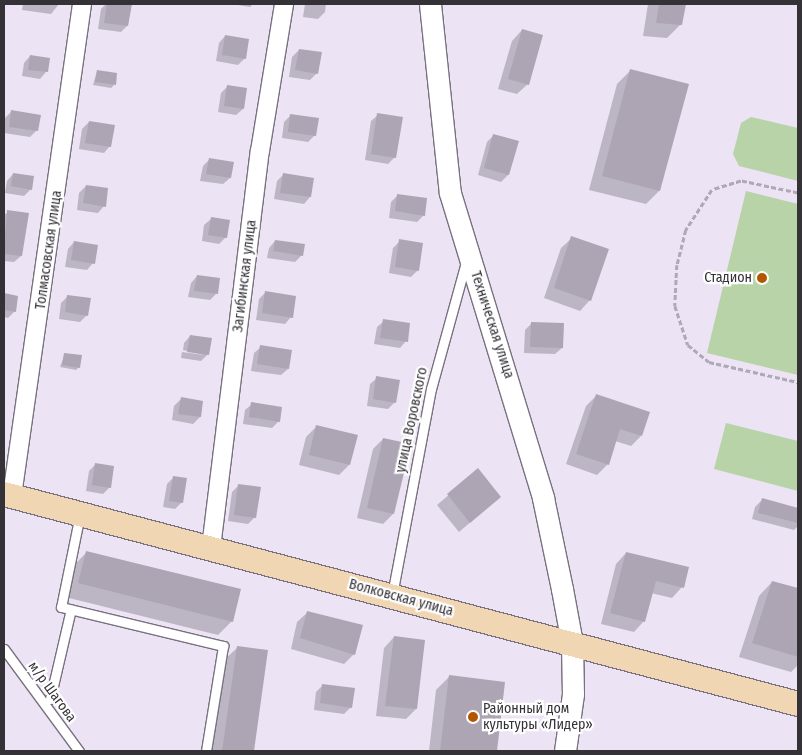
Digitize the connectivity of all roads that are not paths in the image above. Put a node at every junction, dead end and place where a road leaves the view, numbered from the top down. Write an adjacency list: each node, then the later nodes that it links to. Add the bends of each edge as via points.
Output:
1 (82, 4): 5 (street, Толмасовская улица)
2 (284, 4): 7 (street, Загибинская улица, via 260,151)
3 (430, 4): 4 (street, Техническая улица, via 450,193)
4 (468, 252): 8 (lane, улица Воровского, via 431,389); 10 (street, Техническая улица, via 543,498)
5 (8, 495): 6 (main road, Волковская улица)
6 (80, 514): 7 (main road, Волковская улица); 9 (lane, via 61,607)
7 (211, 548): 8 (main road, Волковская улица)
8 (392, 596): 10 (main road, Волковская улица)
9 (71, 609): 12 (lane); 15 (lane, via 223,646)
10 (572, 642): 13 (main road, Волковская улица); 16 (street, Техническая улица, via 573,694)
11 (4, 649): 14 (lane, м/р Шагова)
12 (50, 699)
13 (798, 704)
14 (78, 751)
15 (206, 751)
16 (566, 751)

